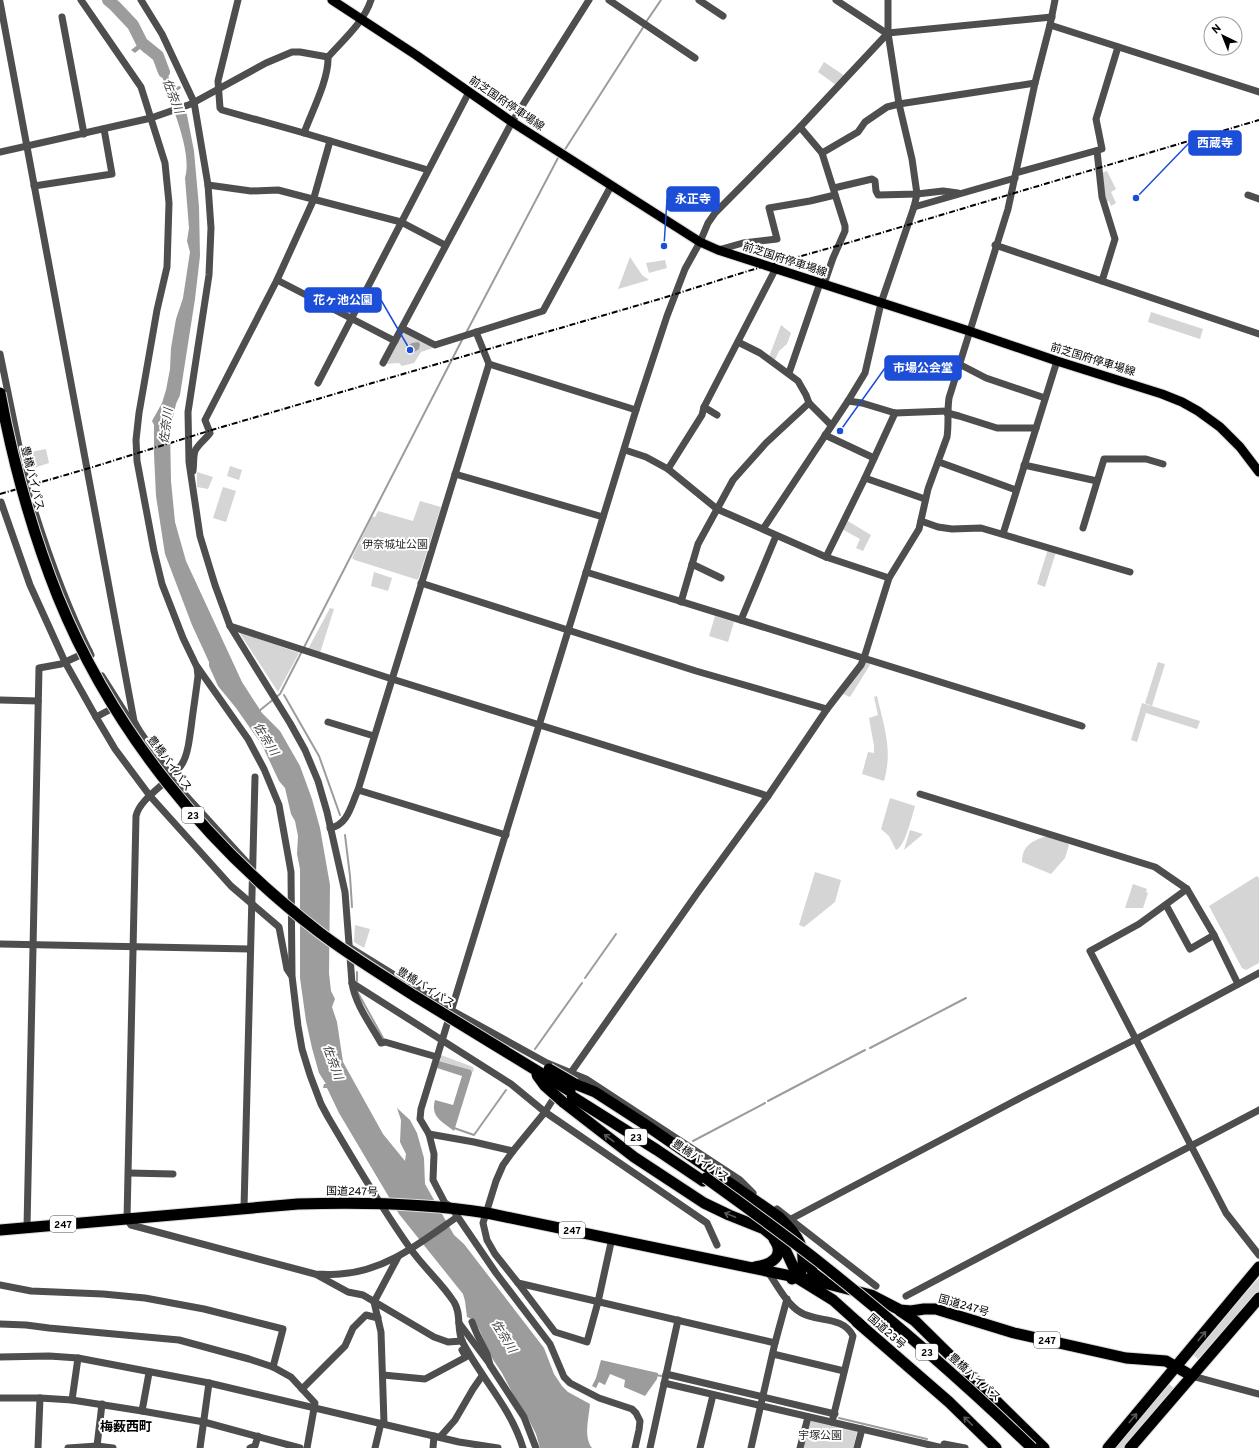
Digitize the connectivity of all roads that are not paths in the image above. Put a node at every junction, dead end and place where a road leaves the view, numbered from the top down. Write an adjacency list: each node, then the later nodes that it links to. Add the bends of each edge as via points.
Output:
1 (81, 0): 28 (street, via 141,86)
2 (141, 0): 26 (street, via 162,34)
3 (238, 0): 23 (street, via 218,81)
4 (332, 0): 16 (main road, 前芝国府停車場線)
5 (371, 0): 16 (street)
6 (590, 0): 29 (street)
7 (609, 0): 21 (street)
8 (699, 0): 13 (street)
9 (836, 0): 18 (street)
10 (888, 0): 18 (street)
11 (1055, 0): 15 (street)
12 (0, 2): 35 (street)
13 (723, 16)
14 (62, 17): 33 (street)
15 (1052, 17): 17 (street); 18 (street)
16 (361, 19): 20 (street); 24 (main road, 前芝国府停車場線)
17 (1050, 25): 19 (street); 22 (street)
18 (888, 33): 27 (street); 30 (street)
19 (1118, 47): 25 (street); 36 (street, via 1096,119 1102,149)
20 (328, 57): 23 (street, via 292,52); 32 (street, via 325,78)
21 (695, 58)
22 (1035, 83): 27 (street); 40 (street)
23 (219, 87): 26 (street); 32 (street, via 222,110)
24 (469, 92): 29 (main road, 前芝国府停車場線); 39 (street)
25 (1259, 92)
26 (192, 103): 28 (street); 41 (street)
27 (899, 104): 38 (street, via 887,108 865,122 858,132); 46 (street)
28 (153, 117): 31 (street); 123 (street, via 165,163 169,203 167,267 156,310 139,413 137,461 162,584)
29 (512, 122): 43 (main road, 前芝国府停車場線); 54 (street)
30 (800, 127): 38 (street); 52 (street, via 715,213)
31 (104, 129): 33 (street); 42 (street, via 112,174)
32 (304, 133): 34 (street)
33 (84, 134): 35 (street)
34 (330, 140): 39 (street); 49 (street)
35 (26, 146): 37 (street); 42 (street)
36 (1097, 151): 40 (street); 58 (street, via 1102,197 1115,240)
37 (0, 152)
38 (822, 153): 44 (street)
39 (428, 170): 51 (street)
40 (1015, 175): 45 (street); 53 (street, via 1008,209)
41 (208, 185): 49 (street, via 250,191 278,190); 96 (street, via 212,228 209,275 188,412 189,462)
42 (34, 186): 134 (street, via 132,714)
43 (611, 186): 52 (main road, 前芝国府停車場線); 64 (street, via 543,311)
44 (835, 191): 46 (street, via 872,179 875,180 878,195); 55 (street, via 810,201 769,208 777,239 743,243); 59 (street, via 845,231)
45 (958, 193): 46 (street, via 943,191); 50 (street)
46 (917, 194): 50 (street)
47 (1248, 195): 48 (street)
48 (1259, 199)
49 (313, 201): 51 (street); 57 (street)
50 (914, 208): 60 (street)
51 (401, 222): 54 (street); 61 (street)
52 (700, 242): 55 (main road, 前芝国府停車場線); 80 (street, via 685,269 667,316)
53 (996, 245): 58 (street); 63 (street)
54 (445, 246): 62 (street)
55 (718, 250): 56 (main road, 前芝国府停車場線)
56 (776, 268): 59 (main road, 前芝国府停車場線); 67 (street)
57 (277, 280): 61 (street); 96 (street, via 205,420 210,433 195,451)
58 (1102, 281): 65 (street)
59 (822, 284): 60 (main road, 前芝国府停車場線); 73 (street)
60 (881, 303): 63 (main road, 前芝国府停車場線); 77 (street, via 865,373)
61 (351, 318): 66 (street); 74 (street)
62 (402, 328): 64 (street, via 435,345); 66 (street)
63 (969, 331): 69 (main road, 前芝国府停車場線); 72 (street)
64 (476, 332): 71 (street)
65 (1259, 334)
66 (395, 341): 70 (street)
67 (738, 342): 73 (street, via 754,349); 79 (street)
68 (0, 354): 120 (street, via 28,494 52,566)
69 (1057, 361): 76 (street); 94 (main road, 前芝国府停車場線, via 1182,402 1220,427 1240,447)
70 (383, 363)
71 (489, 364): 80 (street); 95 (street)
72 (959, 364): 76 (street, via 986,378); 82 (street, via 948,398)
73 (789, 373): 78 (street, via 801,385)
74 (318, 383)
75 (0, 393): 162 (highway, 豊橋バイパス / 23, bridge, via 30,518 59,599 81,647 116,711 199,822 281,901 345,950)
76 (1046, 398): 86 (street)
77 (848, 401): 83 (street); 85 (street)
78 (809, 403): 85 (street); 102 (street, via 766,443 733,480)
79 (704, 408): 84 (street); 93 (street)
80 (636, 410): 88 (street)
81 (0, 411): 162 (highway, 豊橋バイパス / 23, via 26,519 54,600 76,649 113,713 136,749 168,790 227,857 278,905 317,936 385,982)
82 (947, 412): 83 (street); 86 (street, via 997,428); 90 (street, via 947,433)
83 (895, 413): 89 (street)
84 (717, 414)
85 (831, 425): 87 (street)
86 (1036, 428): 92 (street)
87 (825, 435): 89 (street); 106 (street)
88 (625, 450): 93 (street); 103 (street)
89 (874, 458): 97 (street)
90 (939, 462): 99 (street); 100 (street)
91 (1163, 464): 98 (street, via 1146,459 1104,459)
92 (1024, 465): 98 (street); 99 (street)
93 (668, 468): 102 (street)
94 (1259, 472)
95 (455, 474): 103 (street); 115 (street)
96 (192, 477): 118 (street, via 200,536)
97 (865, 478): 100 (street); 109 (street)
98 (1097, 481): 105 (street)
99 (1016, 490): 107 (street)
100 (925, 499): 104 (street)
101 (2, 502): 122 (street, via 30,585)
102 (717, 509): 106 (street); 110 (street, via 698,544)
103 (603, 517): 111 (street)
104 (921, 521): 107 (street, via 938,527 981,528); 114 (street)
105 (1083, 528)
106 (763, 529): 108 (street)
107 (1002, 534): 112 (street)
108 (776, 536): 109 (street); 117 (street)
109 (826, 557): 114 (street)
110 (692, 564): 113 (street); 116 (street)
111 (586, 572): 116 (street); 119 (street)
112 (1130, 572)
113 (721, 578)
114 (889, 578): 121 (street)
115 (421, 583): 119 (street); 124 (street)
116 (681, 602): 117 (street)
117 (741, 620): 121 (street)
118 (230, 626): 124 (street); 141 (street, via 305,750 318,781)
119 (569, 630): 128 (street, via 696,671); 131 (street)
120 (89, 651): 122 (street); 127 (street)
121 (864, 658): 128 (street); 132 (street)
122 (65, 662): 126 (street, via 39,668); 129 (street)
123 (196, 664): 136 (street, via 198,676 188,749 184,762); 154 (street, via 248,739 279,804 291,872)
124 (392, 678): 131 (street); 133 (street)
125 (0, 700): 126 (street)
126 (38, 701): 149 (street)
127 (119, 704): 129 (street); 134 (street)
128 (827, 709): 140 (street)
129 (96, 717): 139 (street)
130 (328, 722): 133 (street)
131 (539, 724): 140 (street); 142 (street)
132 (1082, 726)
133 (374, 736): 137 (street)
134 (143, 738): 136 (street, via 167,769)
135 (255, 777): 143 (street)
136 (170, 778): 139 (street); 143 (street)
137 (358, 790): 141 (street, via 345,819); 142 (street)
138 (920, 794): 144 (street, via 1155,867)
139 (150, 796): 145 (street, via 214,869); 150 (street, via 138,808 136,816)
140 (768, 796): 161 (street)
141 (330, 828): 151 (street, via 344,892)
142 (506, 835): 157 (street)
143 (252, 868): 145 (street)
144 (1186, 888): 146 (street); 147 (street)
145 (251, 904): 152 (street); 154 (street, via 279,927 287,969)
146 (1166, 905): 147 (street, via 1190,949); 158 (street, via 1139,924 1090,951)
147 (1214, 935): 156 (street)
148 (0, 944): 149 (street)
149 (33, 944): 150 (street); 178 (street)
150 (133, 946): 152 (street); 168 (street)
151 (349, 947): 155 (street); 157 (street)
152 (250, 949): 173 (street)
153 (1259, 973): 156 (street)
154 (292, 976): 171 (street, via 302,1049 319,1097 328,1117)
155 (352, 983): 159 (street); 160 (street, via 358,1002 381,1043)
156 (1238, 984): 158 (street)
157 (451, 1010): 159 (street); 161 (street, via 547,1063)
158 (1136, 1039): 166 (street); 177 (street)
159 (442, 1041): 160 (street); 164 (street, via 512,1084)
160 (437, 1057): 165 (street, via 421,1109 420,1120)
161 (571, 1072): 164 (street); 177 (street, via 586,1079 740,1180 748,1189)
162 (569, 1093): 170 (highway, 豊橋バイパス / 23); 180 (highway, one-way to 162, via 704,1203 634,1157); 184 (highway, via 595,1092 643,1123 779,1217 793,1232)
163 (1259, 1110): 166 (street)
164 (545, 1112): 167 (street); 182 (street, via 707,1223)
165 (429, 1134): 167 (street); 172 (street, via 434,1154 433,1180)
166 (1191, 1145): 185 (street, via 1226,1213); 197 (street)
167 (513, 1151): 174 (street, via 498,1176)
168 (129, 1173): 169 (street); 176 (street)
169 (174, 1174)
170 (704, 1180): 266 (highway, 豊橋バイパス / 23, via 882,1318); 267 (highway, 豊橋バイパス / 23, bridge, via 816,1260 885,1315)
171 (383, 1204): 172 (highway, 国道247号 / 247); 173 (highway, 国道247号 / 247, via 330,1203); 183 (street)
172 (447, 1207): 174 (highway, 国道247号 / 247); 175 (street)
173 (244, 1208): 176 (highway, 国道247号 / 247)
174 (487, 1213): 181 (highway, 国道247号 / 247); 193 (street, via 483,1223 488,1240 495,1254)
175 (455, 1218): 183 (street); 258 (street, via 550,1344 564,1377 570,1383 636,1413 640,1421)
176 (127, 1219): 178 (highway, 国道247号 / 247); 190 (street, via 131,1225)
177 (791, 1219): 196 (street)
178 (27, 1227): 179 (highway, 国道247号 / 247)
179 (0, 1230)
180 (767, 1231): 188 (highway, via 776,1242 778,1255 765,1265); 192 (highway, via 788,1254)
181 (612, 1238): 187 (highway, 国道247号 / 247); 201 (street)
182 (717, 1245)
183 (412, 1248): 186 (street); 206 (street, via 455,1303)
184 (802, 1248): 192 (highway, via 802,1269); 194 (highway, via 813,1272)
185 (1259, 1255)
186 (398, 1257): 190 (street, via 378,1265 340,1274); 200 (street)
187 (700, 1257): 188 (highway, 国道247号 / 247); 191 (highway, 国道247号 / 247)
188 (752, 1267): 192 (highway, 国道247号 / 247)
189 (1259, 1267): 214 (highway, one-way to 189)
190 (315, 1274): 200 (street, via 348,1292 363,1295)
191 (770, 1275): 192 (highway, 国道247号 / 247); 199 (street)
192 (792, 1278): 194 (highway, 国道247号 / 247); 245 (highway, 国道23号 / 23, one-way to 192, via 949,1402 863,1327)
193 (518, 1283): 201 (street); 201 (street, via 556,1332 587,1342)
194 (829, 1284): 202 (highway, 国道247号 / 247, via 871,1295)
195 (0, 1285): 215 (street, via 31,1291 144,1298 284,1329)
196 (876, 1286)
197 (906, 1296)
198 (1259, 1298): 221 (highway)
199 (786, 1299): 209 (street); 216 (street, via 808,1317 839,1323 850,1331 852,1336)
200 (374, 1302): 203 (street); 208 (street, via 434,1337 448,1342)
201 (598, 1302): 204 (street)
202 (900, 1310): 214 (highway, 国道247号 / 247, via 936,1309 1014,1333 1126,1358 1166,1361); 268 (highway, 23, via 915,1321)
203 (378, 1318): 219 (street); 224 (street, via 366,1315 354,1328 345,1346)
204 (678, 1320): 209 (street); 218 (street)
205 (472, 1322): 213 (street)
206 (459, 1323): 208 (street); 213 (street)
207 (0, 1324): 215 (street, via 178,1340)
208 (460, 1342): 219 (street, via 466,1357 425,1378); 220 (street)
209 (775, 1343): 210 (street)
210 (773, 1354): 216 (street); 227 (street)
211 (0, 1357): 212 (street)
212 (78, 1358): 217 (street); 230 (street)
213 (490, 1365): 257 (street, via 524,1417)
214 (1177, 1366): 221 (highway, 国道247号 / 247); 269 (highway, one-way to 214)
215 (274, 1367): 224 (street)
216 (844, 1371): 235 (street)
217 (150, 1373): 222 (street); 234 (street)
218 (666, 1374): 223 (street); 227 (street)
219 (383, 1375): 239 (street)
220 (482, 1376): 242 (street, via 455,1420); 256 (street, via 510,1415)
221 (1192, 1376): 225 (street); 270 (highway)
222 (208, 1383): 233 (street); 237 (street)
223 (664, 1383): 226 (street); 259 (street)
224 (302, 1389): 233 (street, via 315,1403)
225 (1259, 1394)
226 (714, 1395): 232 (street); 260 (street)
227 (764, 1397): 232 (street); 235 (street)
228 (0, 1398): 229 (street)
229 (40, 1398): 230 (street); 246 (street)
230 (72, 1400): 231 (street)
231 (102, 1404): 234 (street); 244 (street)
232 (761, 1406): 236 (street); 261 (street)
233 (313, 1407): 239 (street); 252 (street)
234 (142, 1411): 237 (street)
235 (834, 1414): 238 (street)
236 (808, 1417): 238 (street); 262 (street)
237 (204, 1422): 241 (street); 249 (street)
238 (832, 1422): 240 (street)
239 (382, 1423): 242 (street); 253 (street)
240 (862, 1429): 263 (street); 264 (street)
241 (258, 1436): 243 (street); 250 (street, via 255,1446)
242 (437, 1437): 254 (street); 255 (street)
243 (282, 1445): 251 (street)
244 (97, 1446): 247 (street); 248 (street)
245 (992, 1447)
246 (38, 1448)
247 (68, 1448)
248 (113, 1448)
249 (200, 1448)
250 (250, 1448)
251 (300, 1448)
252 (307, 1448)
253 (375, 1448)
254 (432, 1448)
255 (498, 1448)
256 (523, 1448)
257 (536, 1448)
258 (634, 1448)
259 (650, 1448)
260 (700, 1448)
261 (751, 1448)
262 (800, 1448)
263 (857, 1448)
264 (943, 1448): 265 (street, via 944,1444)
265 (965, 1448)
266 (1026, 1448)
267 (1032, 1448)
268 (1044, 1448)
269 (1108, 1448)
270 (1130, 1448)

